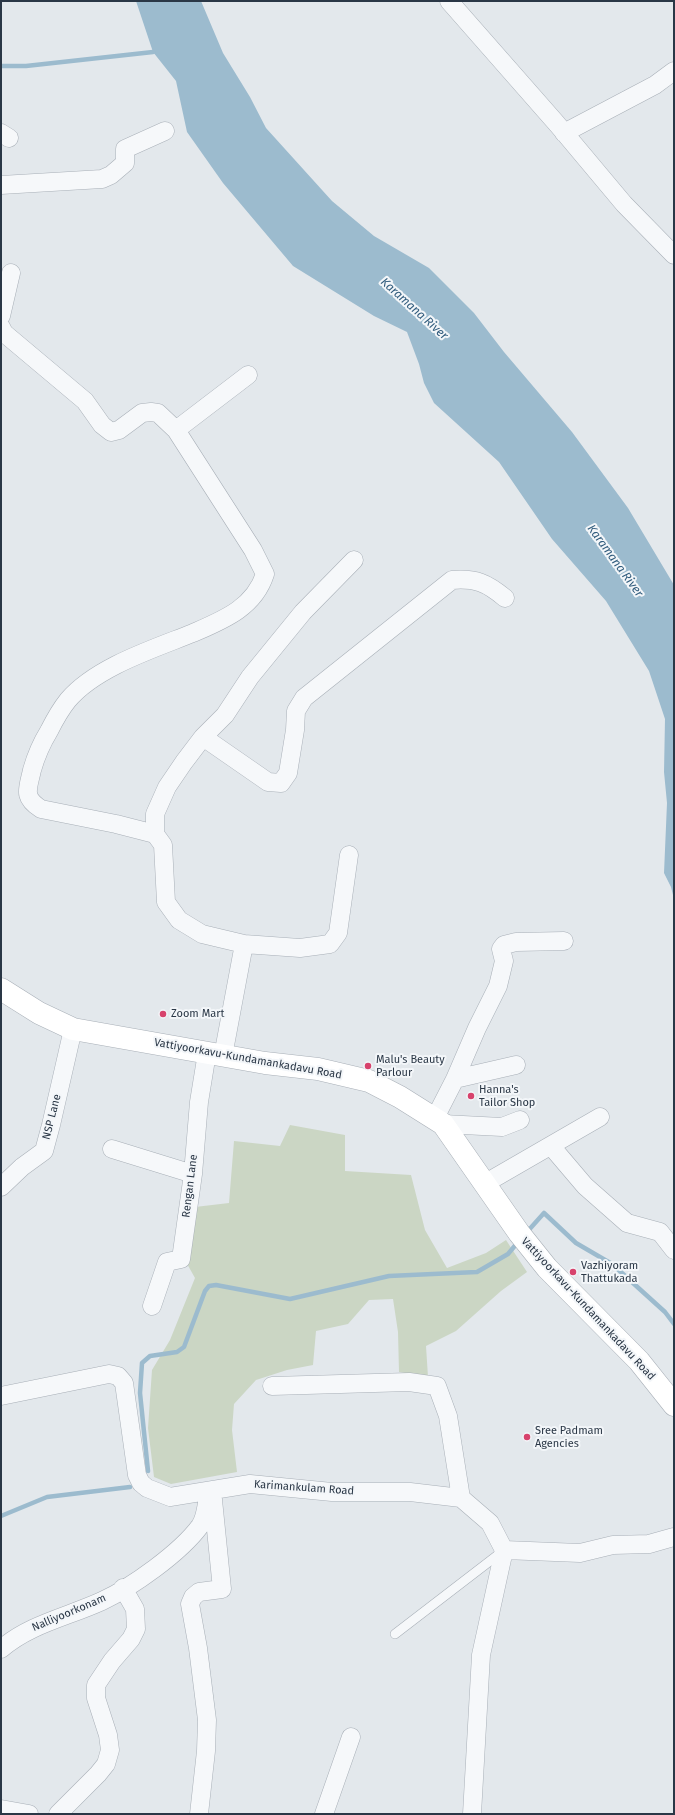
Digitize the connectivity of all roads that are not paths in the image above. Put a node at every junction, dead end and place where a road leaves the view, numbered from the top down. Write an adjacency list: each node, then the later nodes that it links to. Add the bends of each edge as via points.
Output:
1 (449, 1): 4 (street)
2 (674, 71): 4 (street, via 655,85)
3 (165, 131): 5 (street, via 125,149 125,163 102,179)
4 (564, 133): 6 (street, via 624,204)
5 (1, 184)
6 (674, 255)
7 (11, 273): 8 (street)
8 (1, 316)
9 (1, 327): 11 (street, via 4,334 85,401 102,425 111,432 119,430 142,413 151,412 158,413)
10 (248, 375): 11 (street)
11 (176, 430): 15 (street, via 265,574 261,587 252,599 227,619 137,656 82,687 68,700 40,747 27,793 31,803 41,810)
12 (354, 560): 14 (street, via 303,612 250,677 225,715)
13 (505, 598): 14 (street, via 491,587 469,579 452,580 304,698 296,710 288,773 281,783 268,782)
14 (203, 737): 15 (street, via 167,787 155,814)
15 (155, 834): 18 (street, via 163,846 166,902 179,920 202,934)
16 (349, 855): 18 (street, via 338,933 330,944 300,948)
17 (564, 941): 23 (street, via 516,942 504,945 501,949 504,961 498,986)
18 (244, 944): 21 (street, Rengan Lane)
19 (1, 989): 20 (street, Vattiyoorkavu-Kundamankadavu Road, via 39,1013)
20 (73, 1029): 21 (street, Vattiyoorkavu-Kundamankadavu Road); 31 (street, NSP Lane, via 44,1151)
21 (215, 1054): 26 (street, Vattiyoorkavu-Kundamankadavu Road, via 318,1069 369,1081); 29 (street, Rengan Lane, via 199,1102)
22 (516, 1065): 23 (street)
23 (455, 1079): 26 (street)
24 (600, 1117): 27 (street)
25 (520, 1120): 26 (street, via 502,1127)
26 (439, 1121): 30 (street, Vattiyoorkavu-Kundamankadavu Road)
27 (551, 1146): 30 (street); 32 (street, via 585,1186 627,1223 660,1232)
28 (112, 1149): 29 (street)
29 (193, 1174): 33 (street, Rengan Lane, via 181,1259 167,1262)
30 (484, 1184): 36 (street, Vattiyoorkavu-Kundamankadavu Road, via 547,1268 639,1361)
31 (1, 1187)
32 (674, 1250)
33 (152, 1306)
34 (272, 1386): 38 (street, via 409,1382 437,1386 448,1416)
35 (1, 1396): 37 (street, Karimankulam Road, via 109,1374 118,1376 124,1383 137,1475 141,1483 170,1497)
36 (674, 1405)
37 (212, 1490): 38 (street, Karimankulam Road, via 250,1484 332,1492 410,1492); 41 (street, Nalliyoorkonam, via 200,1525 162,1561); 48 (street, via 222,1588 199,1592 190,1604 206,1720 206,1751)
38 (461, 1498): 40 (street, via 490,1523)
39 (674, 1537): 40 (street, via 649,1544 613,1545 580,1553)
40 (504, 1550): 42 (lane); 50 (street, via 481,1654)
41 (124, 1588): 43 (street, Nalliyoorkonam, via 102,1601 46,1622 14,1638); 47 (street, via 135,1610 136,1629 96,1685 96,1698 110,1750 106,1764)
42 (395, 1634)
43 (1, 1649)
44 (352, 1737): 49 (street)
45 (1, 1809): 46 (street)
46 (28, 1814)
47 (58, 1814)
48 (199, 1814)
49 (324, 1814)
50 (472, 1814)

